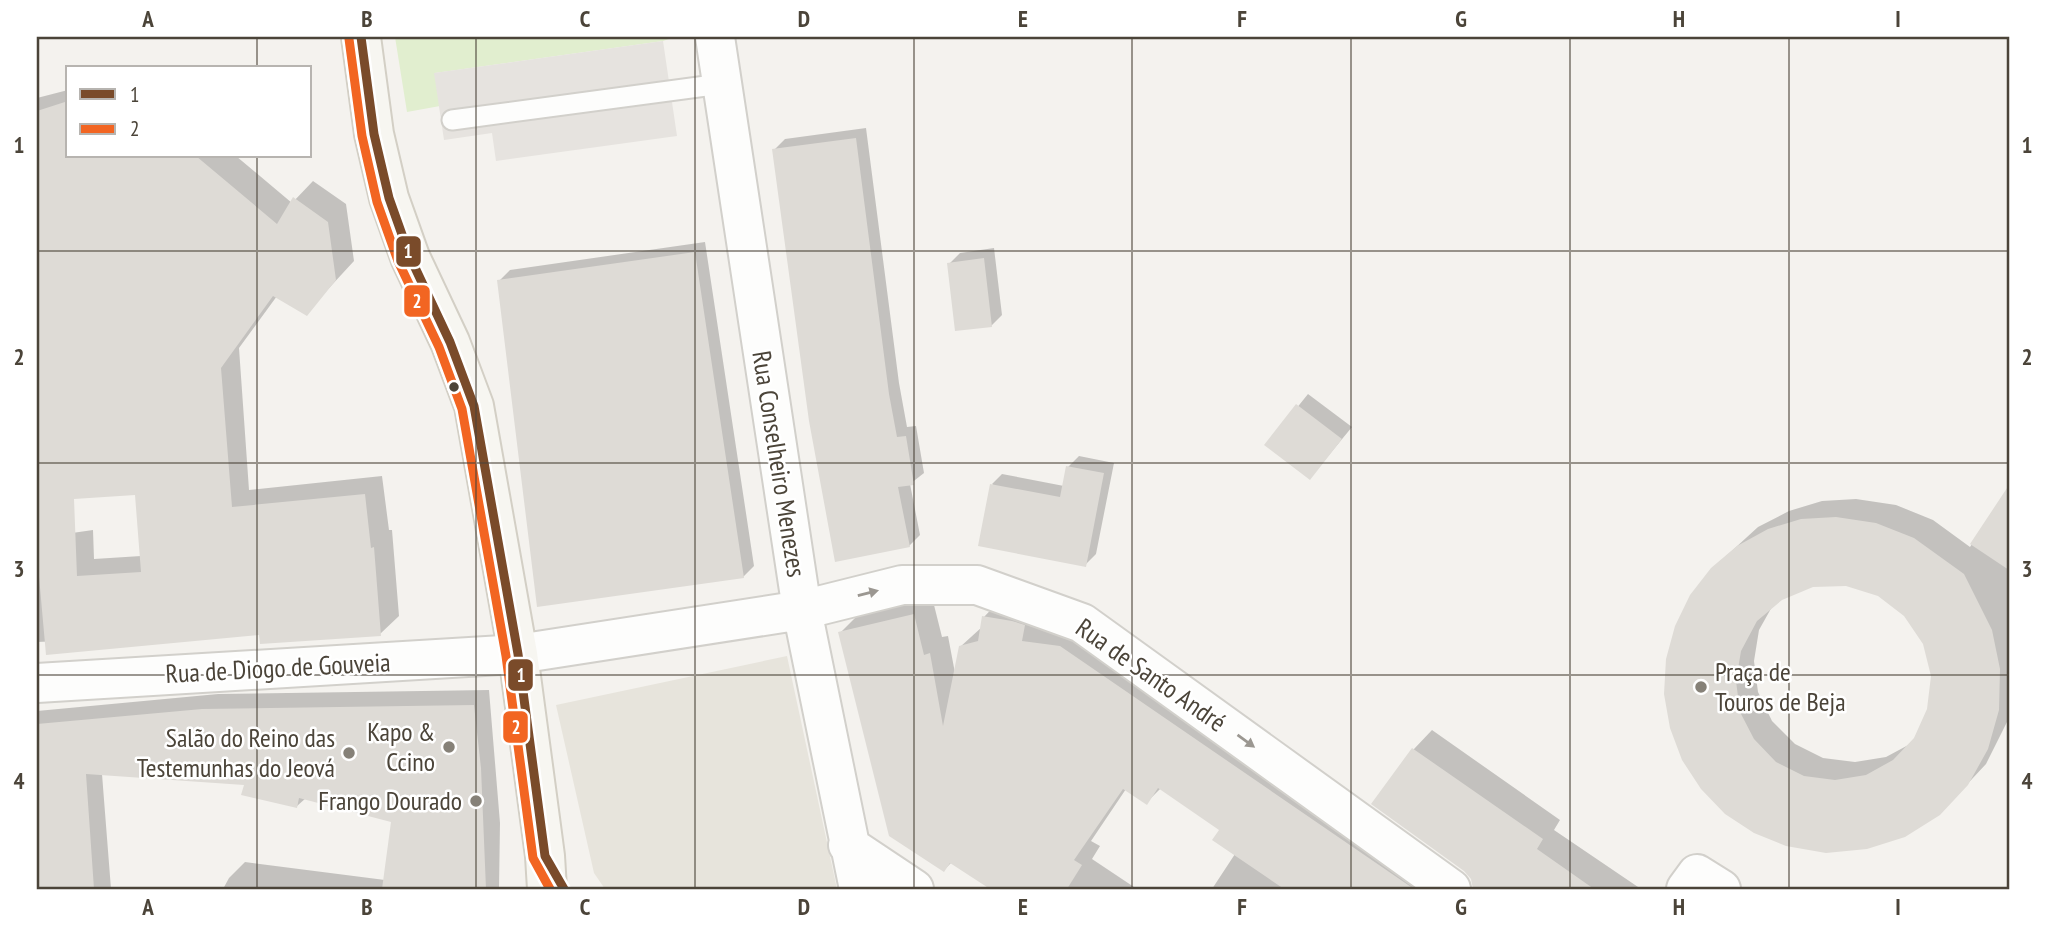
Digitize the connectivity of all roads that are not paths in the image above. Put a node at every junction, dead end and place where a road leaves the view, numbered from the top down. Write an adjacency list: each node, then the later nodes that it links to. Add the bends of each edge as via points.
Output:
1 (361, 37): 6 (main road, via 374,134 389,198 474,406)
2 (715, 37): 3 (street, Rua Conselheiro Menezes)
3 (721, 83): 4 (lane); 5 (street, Rua Conselheiro Menezes)
4 (452, 120)
5 (802, 610): 6 (street, Rua de Santo André); 8 (street, Rua Conselheiro Menezes); 13 (street, Rua de Santo André, one-way to 13, via 902,584 977,585 1082,623)
6 (519, 654): 7 (street, Rua de Diogo de Gouveia); 9 (main road)
7 (37, 683)
8 (848, 845): 11 (street, Rua Conselheiro Menezes); 12 (street)
9 (546, 873): 10 (main road)
10 (564, 889)
11 (859, 889)
12 (914, 889)
13 (1451, 889)

